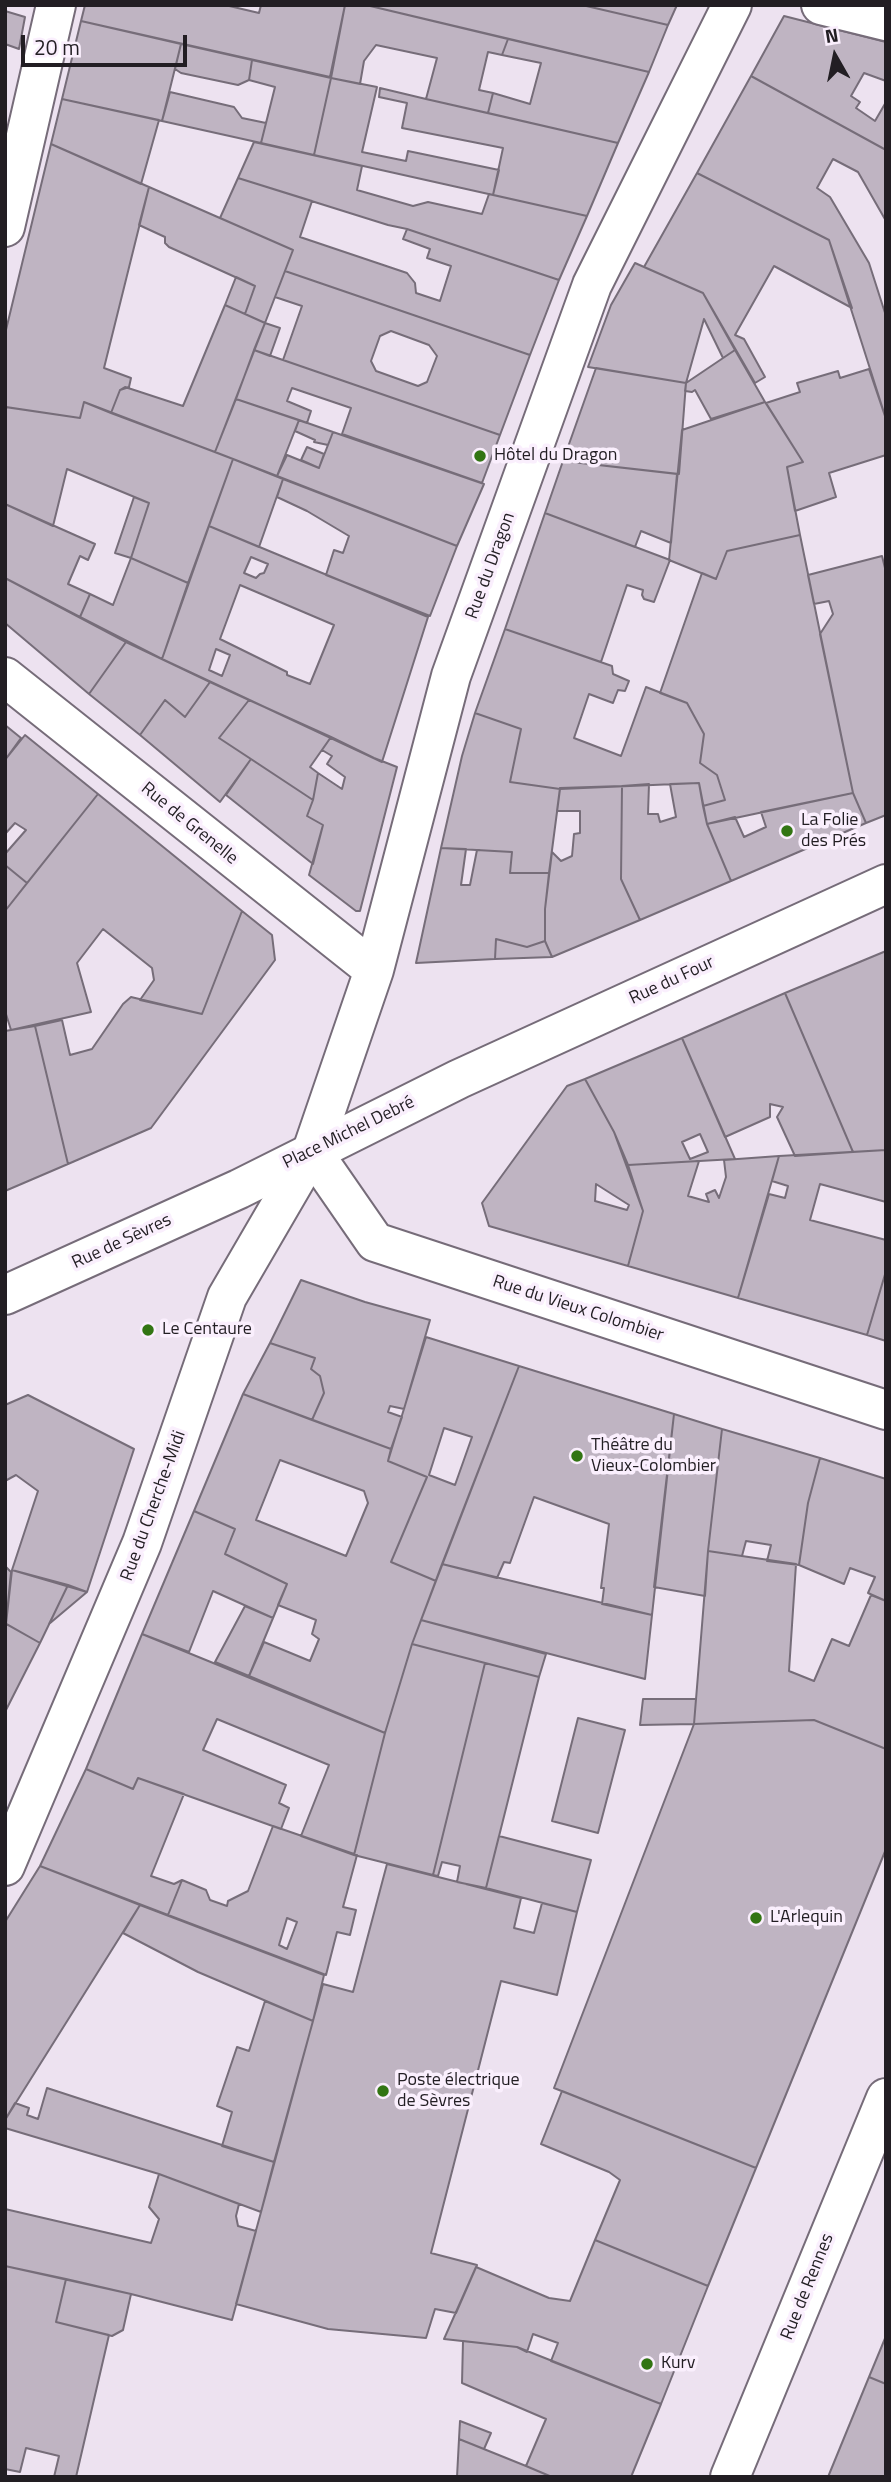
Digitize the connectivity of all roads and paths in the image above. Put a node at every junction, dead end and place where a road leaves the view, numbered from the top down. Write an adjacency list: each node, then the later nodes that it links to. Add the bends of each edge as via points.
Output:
1 (56, 5): 5 (street)
2 (732, 5): 8 (street, Rue du Dragon, via 592,285 451,676)
3 (821, 5): 4 (street)
4 (886, 21)
5 (5, 227)
6 (5, 677): 8 (street, Rue de Grenelle)
7 (886, 884): 9 (street, Rue du Four)
8 (374, 970): 10 (street, Rue du Dragon)
9 (459, 1079): 10 (street, Place Michel Debré)
10 (312, 1151): 11 (street, Place Michel Debré); 13 (street, Rue du Vieux Colombier, via 375,1242); 14 (street, Rue du Cherche-Midi, via 227,1297 142,1543)
11 (239, 1189): 12 (street, Rue de Sèvres)
12 (5, 1295)
13 (886, 1410)
14 (5, 1866)
15 (886, 2098): 16 (street, Rue de Rennes)
16 (730, 2477)

